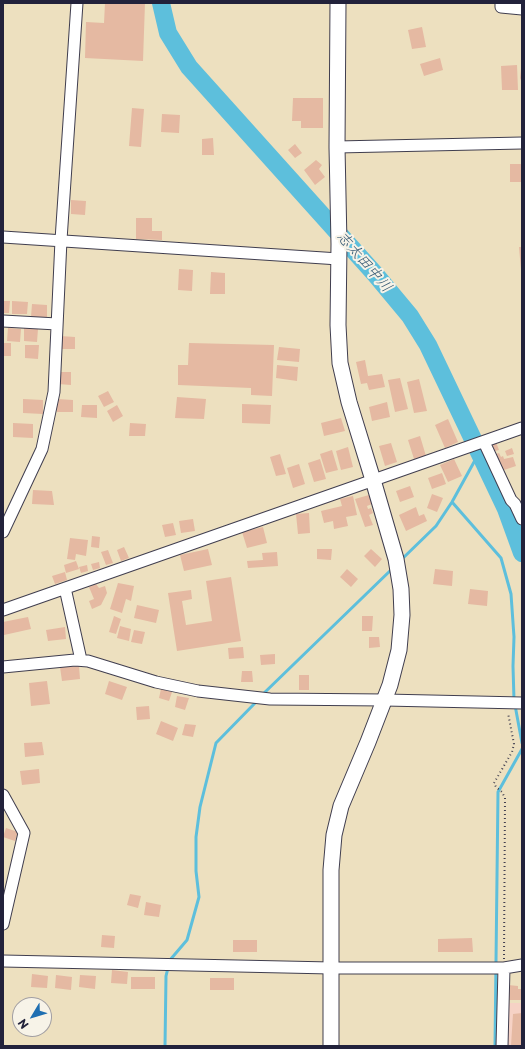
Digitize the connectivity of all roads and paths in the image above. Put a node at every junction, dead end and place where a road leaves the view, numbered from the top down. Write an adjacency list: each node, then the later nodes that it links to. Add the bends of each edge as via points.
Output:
1 (76, 3): 8 (street)
2 (338, 3): 6 (street)
3 (501, 3): 4 (street, via 501,6)
4 (522, 10)
5 (522, 143): 6 (street)
6 (337, 147): 9 (street)
7 (3, 236): 8 (street)
8 (61, 240): 9 (street); 11 (street)
9 (339, 259): 14 (street, via 340,363 349,402)
10 (3, 321): 11 (street)
11 (57, 324): 16 (street, via 54,392 42,449)
12 (522, 428): 13 (street)
13 (482, 442): 14 (street); 15 (street)
14 (374, 480): 17 (street); 21 (street, via 396,559 401,589 402,615 398,650)
15 (522, 519)
16 (3, 532)
17 (65, 588): 18 (street); 19 (street)
18 (3, 610)
19 (81, 660): 20 (street); 21 (street, via 156,682 198,691 270,699)
20 (3, 667)
21 (385, 700): 22 (street); 27 (street, via 341,806 334,835 331,870)
22 (515, 703): 28 (path, via 512,752 494,783 505,798)
23 (3, 795): 24 (street, via 24,833)
24 (3, 924)
25 (3, 962): 27 (street)
26 (522, 965): 28 (street)
27 (331, 968): 28 (street); 29 (street)
28 (504, 968): 30 (street)
29 (331, 1046)
30 (502, 1046)

